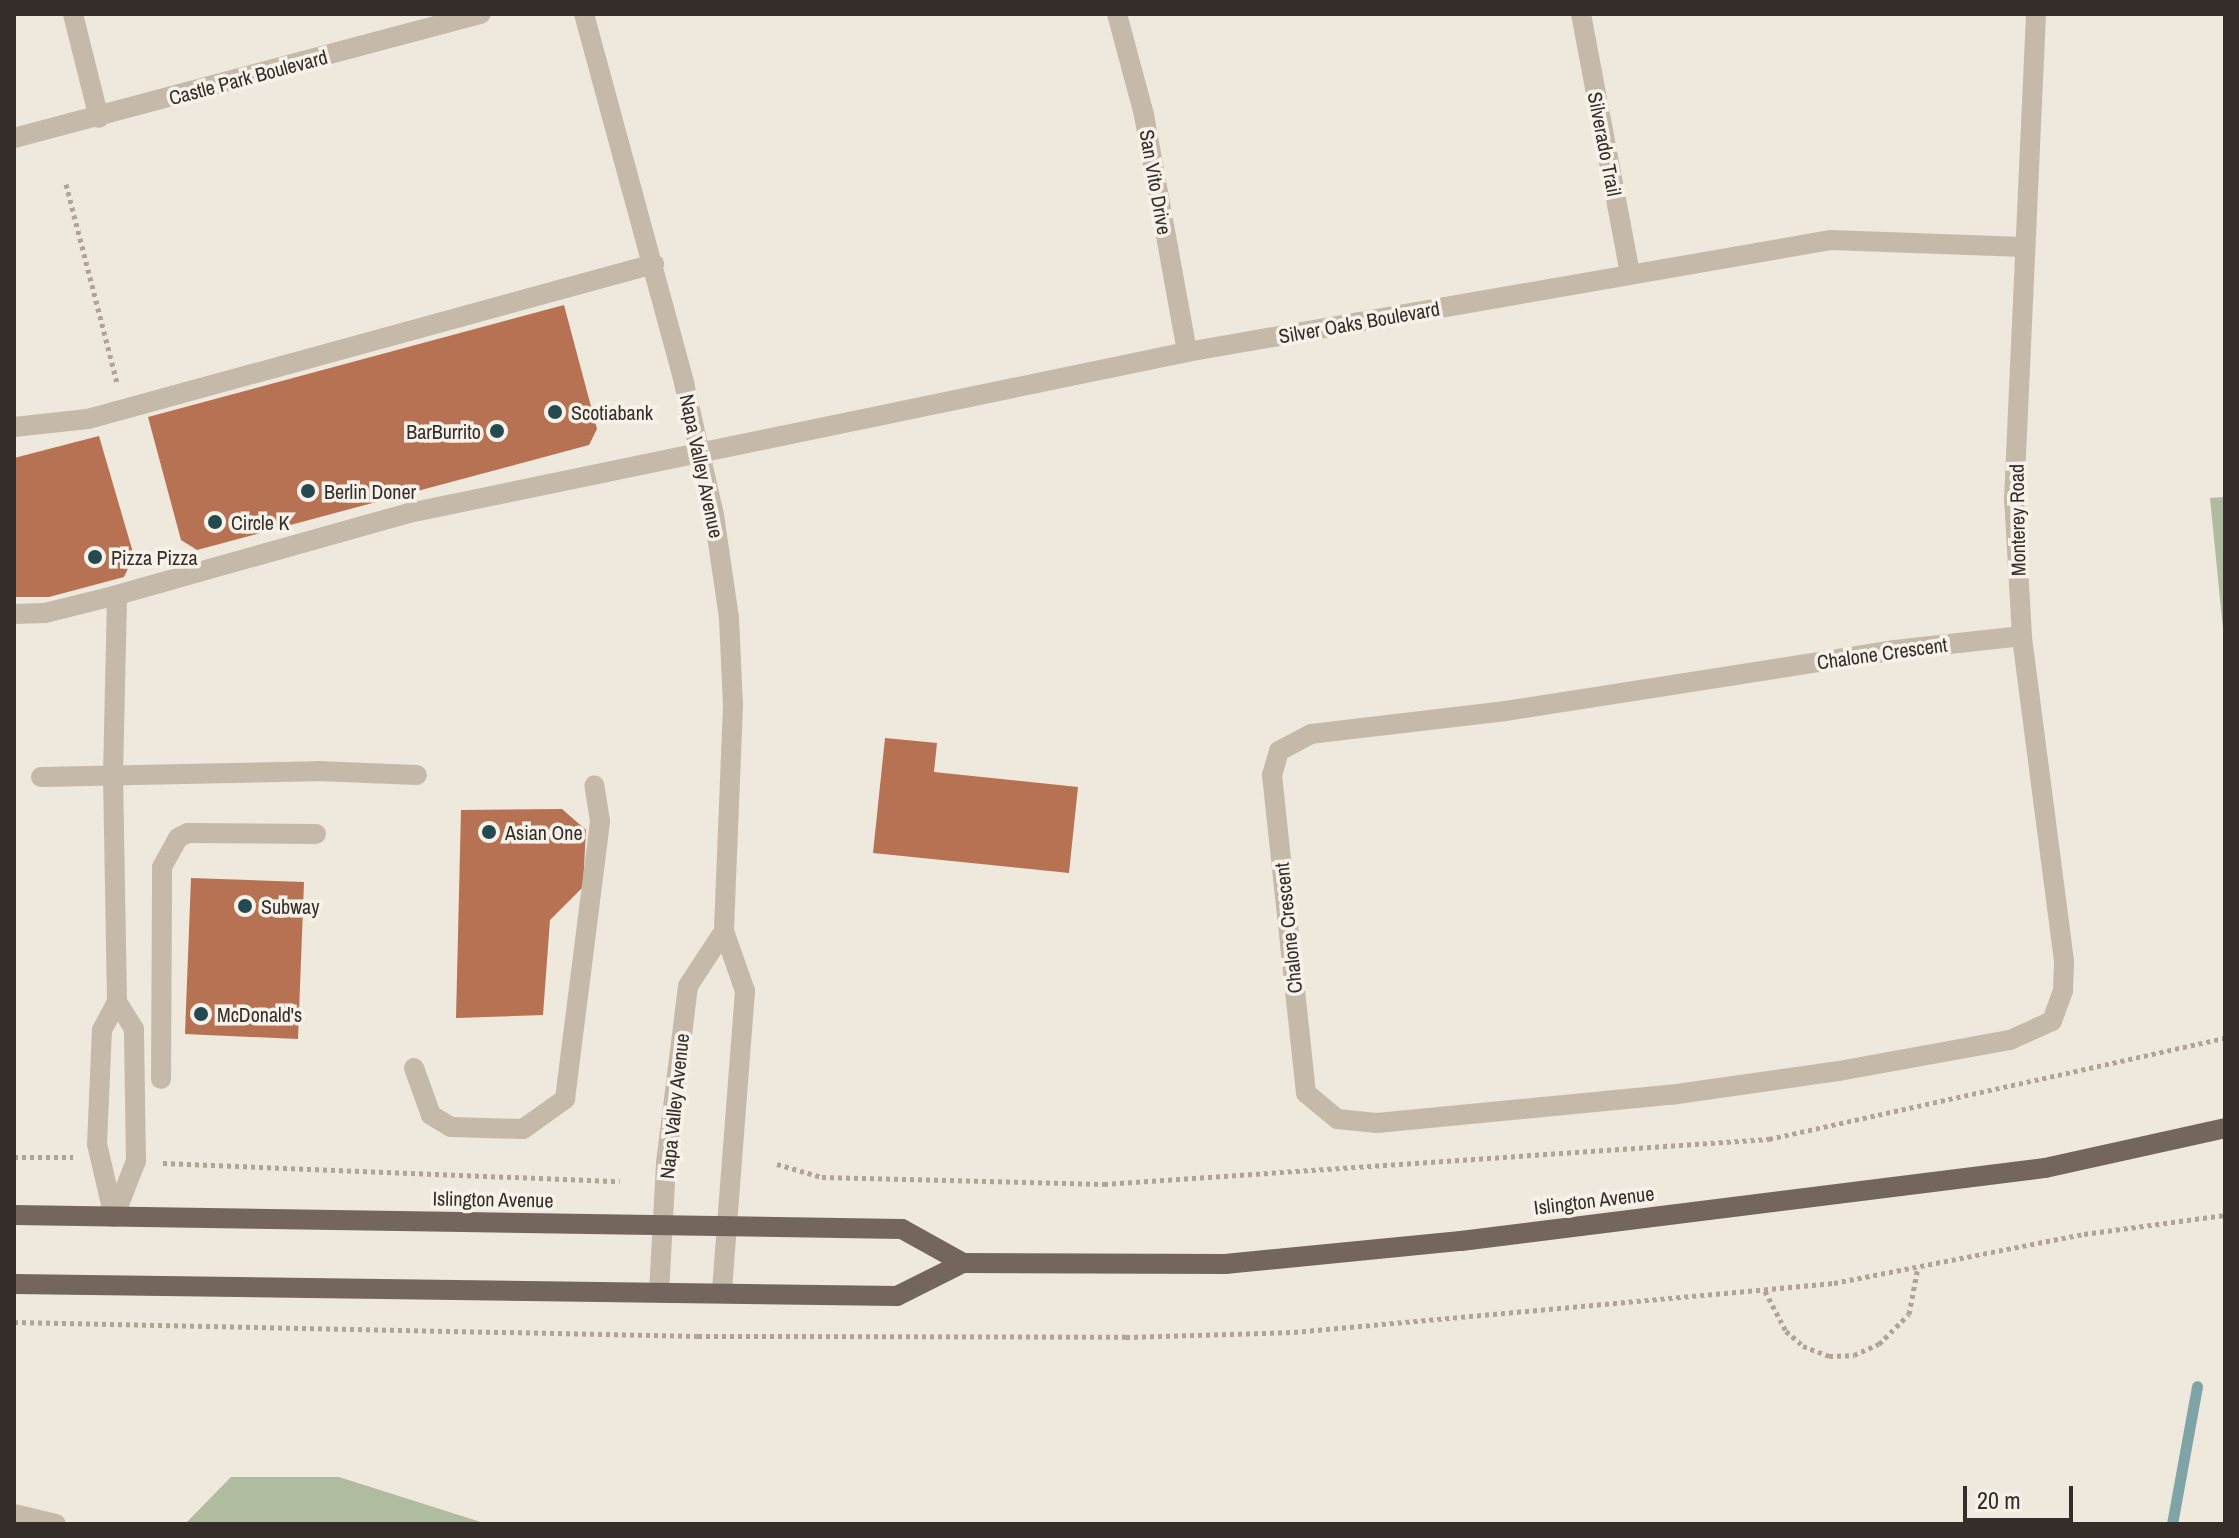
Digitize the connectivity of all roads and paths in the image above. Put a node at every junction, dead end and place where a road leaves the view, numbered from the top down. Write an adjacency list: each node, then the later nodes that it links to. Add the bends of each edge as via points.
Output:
1 (73, 14): 7 (street)
2 (481, 14): 7 (street, Castle Park Boulevard)
3 (584, 14): 11 (street, Napa Valley Avenue)
4 (1117, 14): 13 (street, San Vito Drive, via 1144,115)
5 (1581, 14): 12 (street, Silverado Trail)
6 (2036, 14): 10 (street, Monterey Road)
7 (99, 118): 8 (street, Castle Park Boulevard)
8 (14, 138)
9 (66, 184): 14 (path)
10 (2024, 247): 12 (street, Silver Oaks Boulevard, via 1831,240); 19 (street, Monterey Road, via 2014,499)
11 (654, 264): 14 (street); 16 (street, Napa Valley Avenue)
12 (1630, 274): 13 (street, Silver Oaks Boulevard)
13 (1187, 352): 16 (street, Silver Oaks Boulevard)
14 (123, 406): 15 (street, via 88,419)
15 (14, 427)
16 (700, 451): 17 (street, Silver Oaks Boulevard, via 409,513); 25 (street, Napa Valley Avenue, via 729,618 733,705)
17 (117, 595): 18 (street, Silver Oaks Boulevard, via 45,613); 20 (street)
18 (14, 614)
19 (2022, 636): 27 (street, Monterey Road, via 2064,961 2063,991); 27 (street, Chalone Crescent, via 1311,734 1279,751 1272,775 1306,1093 1337,1119 1377,1123 1670,1095 2010,1040)
20 (113, 775): 21 (street); 22 (street); 26 (street)
21 (417, 775)
22 (41, 777)
23 (594, 785): 29 (street, via 600,821 565,1099 523,1129 451,1127 431,1115)
24 (316, 834): 30 (street, via 188,833 178,838 162,867)
25 (724, 931): 40 (street, Napa Valley Avenue, via 688,986); 41 (street, Napa Valley Avenue, via 745,991)
26 (117, 1002): 39 (street, via 102,1030 97,1144); 39 (street, via 134,1029 136,1161)
27 (2052, 1021)
28 (2225, 1038): 35 (path, via 1769,1139 1104,1184 822,1177)
29 (414, 1068)
30 (161, 1079)
31 (2225, 1128): 42 (main road, Islington Avenue, via 2045,1168 1461,1241 1225,1264)
32 (14, 1157): 33 (path)
33 (70, 1157)
34 (185, 1164): 36 (path)
35 (777, 1164)
36 (620, 1181)
37 (14, 1215): 39 (main road, Islington Avenue)
38 (2225, 1215): 43 (path, via 2084,1234)
39 (114, 1217): 40 (main road, Islington Avenue)
40 (663, 1225): 41 (main road, Islington Avenue); 46 (street, Napa Valley Avenue)
41 (726, 1227): 42 (main road, Islington Avenue, via 902,1229); 47 (street, Napa Valley Avenue)
42 (963, 1263): 47 (main road, Islington Avenue, via 897,1296)
43 (1918, 1267): 45 (path); 45 (path, via 1909,1314 1879,1344 1854,1355 1829,1356 1803,1346 1786,1331)
44 (14, 1284): 46 (main road, Islington Avenue)
45 (1765, 1291): 48 (path, via 1407,1325 1126,1337 698,1336)
46 (659, 1293): 47 (main road, Islington Avenue)
47 (722, 1293)
48 (14, 1322)
49 (14, 1514): 50 (street)
50 (56, 1524)

